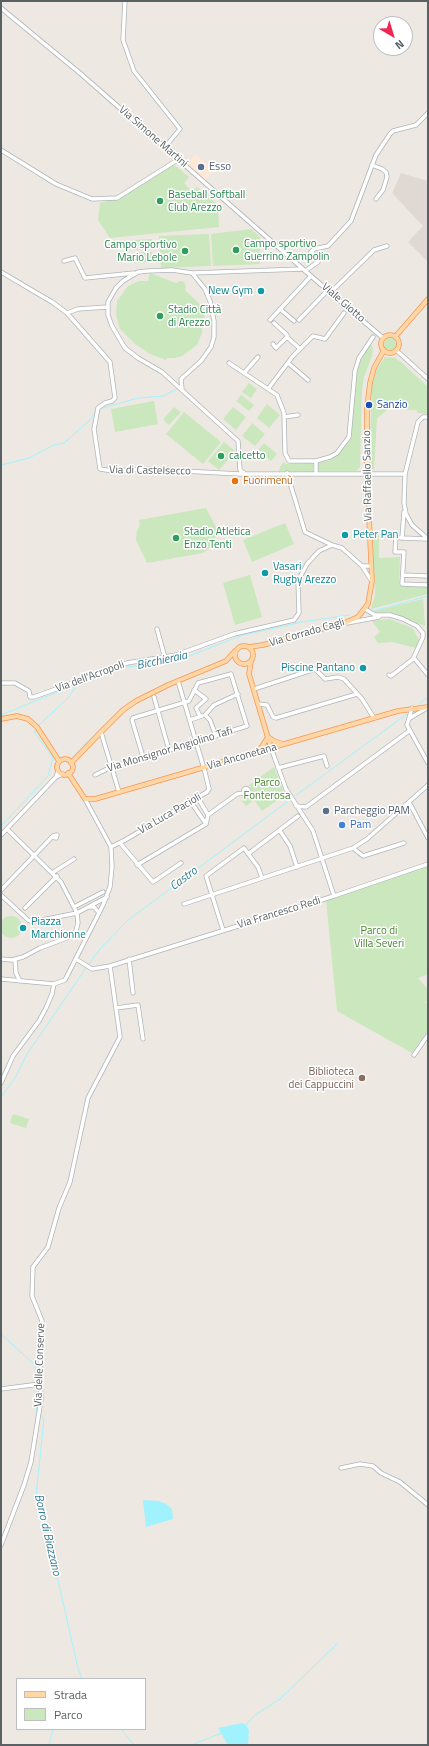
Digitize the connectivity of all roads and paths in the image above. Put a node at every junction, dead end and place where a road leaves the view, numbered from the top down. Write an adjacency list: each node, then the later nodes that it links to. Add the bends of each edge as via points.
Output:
1 (125, 1): 4 (street, via 124,40 134,71 180,129)
2 (1, 8): 4 (street, Via Simone Martini)
3 (428, 112): 7 (street, via 416,125 393,131 382,144)
4 (165, 147): 6 (street, Via Simone Martini)
5 (1, 150): 6 (street, via 56,184 92,199 117,198)
6 (179, 159): 11 (street, Via Simone Martini)
7 (372, 165): 8 (street, via 386,172 387,177 383,190); 11 (street, via 351,221 328,246 311,252 318,258 318,262)
8 (376, 199)
9 (387, 246): 16 (street, via 374,250)
10 (64, 262): 13 (street, via 75,258 85,278)
11 (304, 270): 14 (street); 15 (street, Viale Giotto)
12 (1, 272): 20 (street, Via di Castelsecco)
13 (138, 272): 14 (street, via 172,270); 18 (street, via 116,288)
14 (192, 273): 43 (street, via 205,289 210,301 214,333 211,347 201,361 181,380 180,386)
15 (311, 276): 16 (street, Viale Giotto); 19 (street)
16 (330, 291): 23 (street); 29 (street, Viale Giotto)
17 (428, 299): 28 (main road)
18 (108, 307): 20 (street, via 78,309); 43 (street, via 112,326 125,348 157,368)
19 (280, 308): 22 (street); 24 (street)
20 (68, 313): 48 (street, Via di Castelsecco, via 110,362 115,398 98,408 94,429 100,469)
21 (344, 313): 31 (street, via 325,339 313,336)
22 (270, 320)
23 (299, 320)
24 (294, 321)
25 (274, 323): 26 (street)
26 (287, 337): 30 (street, via 276,348); 31 (street)
27 (373, 337): 47 (street, via 354,371 348,437 336,453)
28 (395, 337): 29 (main road, via 390,335); 33 (main road, via 399,344)
29 (383, 338): 32 (main road, via 381,343)
30 (273, 344)
31 (300, 349): 38 (street)
32 (384, 350): 33 (main road); 35 (main road, Via Raffaello Sanzio)
33 (396, 350): 40 (street)
34 (258, 357): 39 (street)
35 (379, 359): 36 (street); 51 (main road, Via Raffaello Sanzio, via 370,383)
36 (374, 360)
37 (229, 363): 39 (street)
38 (288, 363): 41 (street); 42 (street)
39 (244, 373): 42 (street)
40 (428, 379)
41 (308, 380)
42 (268, 389): 45 (street, via 277,395)
43 (183, 391): 48 (street, via 238,441)
44 (298, 415): 45 (street)
45 (284, 417): 47 (street, via 289,461)
46 (428, 417): 52 (street, via 423,417 418,422)
47 (316, 460): 50 (street)
48 (241, 472): 49 (street, Via di Castelsecco)
49 (287, 473): 50 (street, Via di Castelsecco); 56 (street, via 307,534)
50 (316, 473): 51 (street, Via di Castelsecco)
51 (367, 473): 52 (street, Via di Castelsecco); 58 (main road, Via Raffaello Sanzio)
52 (405, 474): 53 (street)
53 (404, 502): 54 (street); 55 (street, via 406,514 412,525)
54 (402, 538): 55 (street); 59 (street, via 396,537 395,552 404,552)
55 (428, 539)
56 (332, 544): 57 (street, via 342,548); 75 (street, Via dell'Acropoli, via 319,551 307,564 298,581 299,613 296,619 234,634)
57 (362, 566): 58 (street); 61 (street)
58 (371, 566): 61 (main road, Via Raffaello Sanzio)
59 (403, 575): 60 (street); 62 (street, via 402,584)
60 (428, 576)
61 (372, 581): 63 (main road, Via Raffaello Sanzio)
62 (428, 585)
63 (368, 604): 64 (main road, Via Corrado Cagli)
64 (364, 610): 65 (street); 66 (street); 67 (main road, Via Corrado Cagli, via 353,620)
65 (382, 616): 66 (street); 69 (street, via 396,616)
66 (369, 619): 67 (street)
67 (344, 623): 71 (main road, Via Corrado Cagli)
68 (157, 629): 75 (street)
69 (421, 629): 70 (street); 76 (street, via 423,637)
70 (428, 633)
71 (263, 645): 72 (main road, Via Corrado Cagli); 74 (main road, Via Corrado Cagli)
72 (249, 647): 73 (main road, via 241,646); 74 (main road)
73 (236, 651): 77 (main road); 79 (main road, via 235,658)
74 (254, 652): 78 (main road)
75 (165, 658): 84 (street, Via dell'Acropoli, via 127,663 30,697 29,691 21,686 8,682)
76 (414, 658): 81 (street); 82 (street)
77 (226, 661): 79 (main road); 83 (main road)
78 (251, 661): 79 (main road); 80 (main road)
79 (240, 663): 80 (main road)
80 (249, 674): 85 (main road)
81 (389, 675)
82 (428, 676)
83 (178, 681): 90 (street); 102 (main road, via 136,701)
84 (1, 683)
85 (254, 689): 88 (street, via 315,669 325,679 344,679); 91 (main road)
86 (194, 690): 87 (street, via 198,683 230,674); 90 (street, via 190,700); 96 (street, via 206,699 196,708)
87 (238, 694): 95 (street, via 214,705); 103 (street, Via Monsignor Angiolino Tafi, via 247,726)
88 (357, 694): 91 (street, via 276,718 266,705); 97 (street)
89 (154, 696): 94 (street)
90 (184, 703): 94 (street); 100 (street)
91 (258, 704): 104 (main road)
92 (428, 707): 93 (main road, Via Anconetana); 99 (street)
93 (412, 708): 97 (main road, Via Anconetana); 99 (street)
94 (158, 710): 108 (street); 112 (street, via 132,719)
95 (205, 715): 96 (street); 103 (street, via 210,720)
96 (200, 716): 100 (street)
97 (374, 718): 106 (main road, Via Anconetana)
98 (1, 719): 113 (main road, via 17,716 28,719 37,727)
99 (409, 719): 101 (street, via 406,722)
100 (190, 720): 105 (street)
101 (409, 731): 111 (street); 133 (street)
102 (101, 732): 114 (main road); 117 (street)
103 (216, 736): 105 (street, Via Monsignor Angiolino Tafi)
104 (268, 736): 106 (main road, via 274,742); 107 (main road); 109 (main road)
105 (196, 742): 108 (street, Via Monsignor Angiolino Tafi); 118 (street)
106 (284, 744): 107 (main road, Via Anconetana)
107 (271, 748): 109 (main road, Via Anconetana); 119 (street)
108 (169, 750): 112 (street, Via Monsignor Angiolino Tafi)
109 (257, 752): 118 (main road, Via Anconetana)
110 (428, 753): 111 (street)
111 (424, 756): 115 (street)
112 (143, 757): 117 (street, Via Monsignor Angiolino Tafi)
113 (59, 761): 114 (main road, via 64,759); 120 (main road)
114 (70, 762): 121 (main road, via 72,770)
115 (428, 763)
116 (327, 766): 119 (street, via 324,756)
117 (111, 767): 123 (street, Via Monsignor Angiolino Tafi); 127 (street)
118 (204, 768): 127 (main road, Via Anconetana); 128 (street, Via Luca Pacioli, via 209,789)
119 (278, 768): 132 (street)
120 (58, 771): 122 (main road); 124 (street)
121 (68, 773): 122 (main road); 129 (main road)
122 (63, 774): 124 (street)
123 (95, 775)
124 (56, 778): 138 (street)
125 (428, 785): 131 (street)
126 (244, 791): 134 (street)
127 (119, 792): 129 (main road, Via Anconetana, via 95,799)
128 (198, 798): 130 (street, Via Luca Pacioli); 134 (street)
129 (85, 799): 145 (street)
130 (191, 802): 137 (street); 143 (street, Via Luca Pacioli)
131 (409, 802): 142 (street); 146 (street)
132 (296, 806): 133 (street); 135 (street)
133 (306, 807): 136 (street)
134 (208, 815): 137 (street)
135 (300, 815): 136 (street); 139 (street)
136 (304, 818): 149 (street, via 313,831)
137 (206, 824): 153 (street)
138 (7, 828): 140 (street); 148 (street)
139 (280, 831): 147 (street); 154 (street, via 290,846)
140 (1, 835)
141 (52, 837): 148 (street)
142 (428, 838)
143 (120, 843): 145 (street, Via Luca Pacioli); 153 (street)
144 (404, 843): 146 (street, via 363,856)
145 (111, 847): 163 (street, via 112,867)
146 (353, 848): 149 (street)
147 (248, 854): 157 (street, via 258,867); 161 (street, via 244,848 206,876)
148 (34, 855): 155 (street); 158 (street)
149 (322, 858): 154 (street); 162 (street)
150 (74, 859): 155 (street)
151 (181, 863): 153 (street, via 152,882)
152 (428, 864): 162 (street, Via Francesco Redi)
153 (137, 865)
154 (297, 867): 157 (street)
155 (52, 873): 156 (street)
156 (57, 876): 166 (street); 168 (street)
157 (262, 878): 161 (street)
158 (1, 890)
159 (103, 892): 166 (street)
160 (1, 894): 171 (street, via 32,922)
161 (212, 895): 165 (street); 173 (street)
162 (334, 896): 173 (street, Via Francesco Redi)
163 (107, 897): 164 (street); 167 (street)
164 (96, 902): 167 (street); 169 (street)
165 (184, 904)
166 (74, 906): 171 (street)
167 (102, 906): 170 (street); 172 (street)
168 (26, 908)
169 (88, 908): 170 (street); 171 (street)
170 (96, 909): 172 (street)
171 (77, 913): 177 (street, via 76,931 72,936)
172 (99, 913): 175 (street)
173 (223, 930): 176 (street, Via Francesco Redi)
174 (1, 959): 177 (street)
175 (76, 959): 178 (street, Via Francesco Redi, via 92,970); 181 (street, via 65,980)
176 (129, 959): 178 (street, Via Francesco Redi); 182 (street)
177 (15, 960): 180 (street, via 16,974)
178 (110, 966): 183 (street, Via delle Conserve)
179 (1, 979): 180 (street)
180 (20, 981): 181 (street)
181 (54, 984): 187 (street, via 46,1008 13,1056)
182 (133, 993)
183 (116, 1008): 185 (street, via 138,1005); 188 (street, Via delle Conserve, via 120,1037 88,1098 70,1182 59,1208 48,1247 33,1267 32,1296 42,1321)
184 (428, 1035): 186 (street)
185 (143, 1039)
186 (414, 1056)
187 (1, 1083)
188 (38, 1385): 189 (street); 192 (street, Via delle Conserve, via 41,1400 30,1462 15,1513)
189 (1, 1390)
190 (341, 1468): 191 (street, via 360,1464 373,1466 380,1473 400,1482)
191 (428, 1505)
192 (1, 1545)

